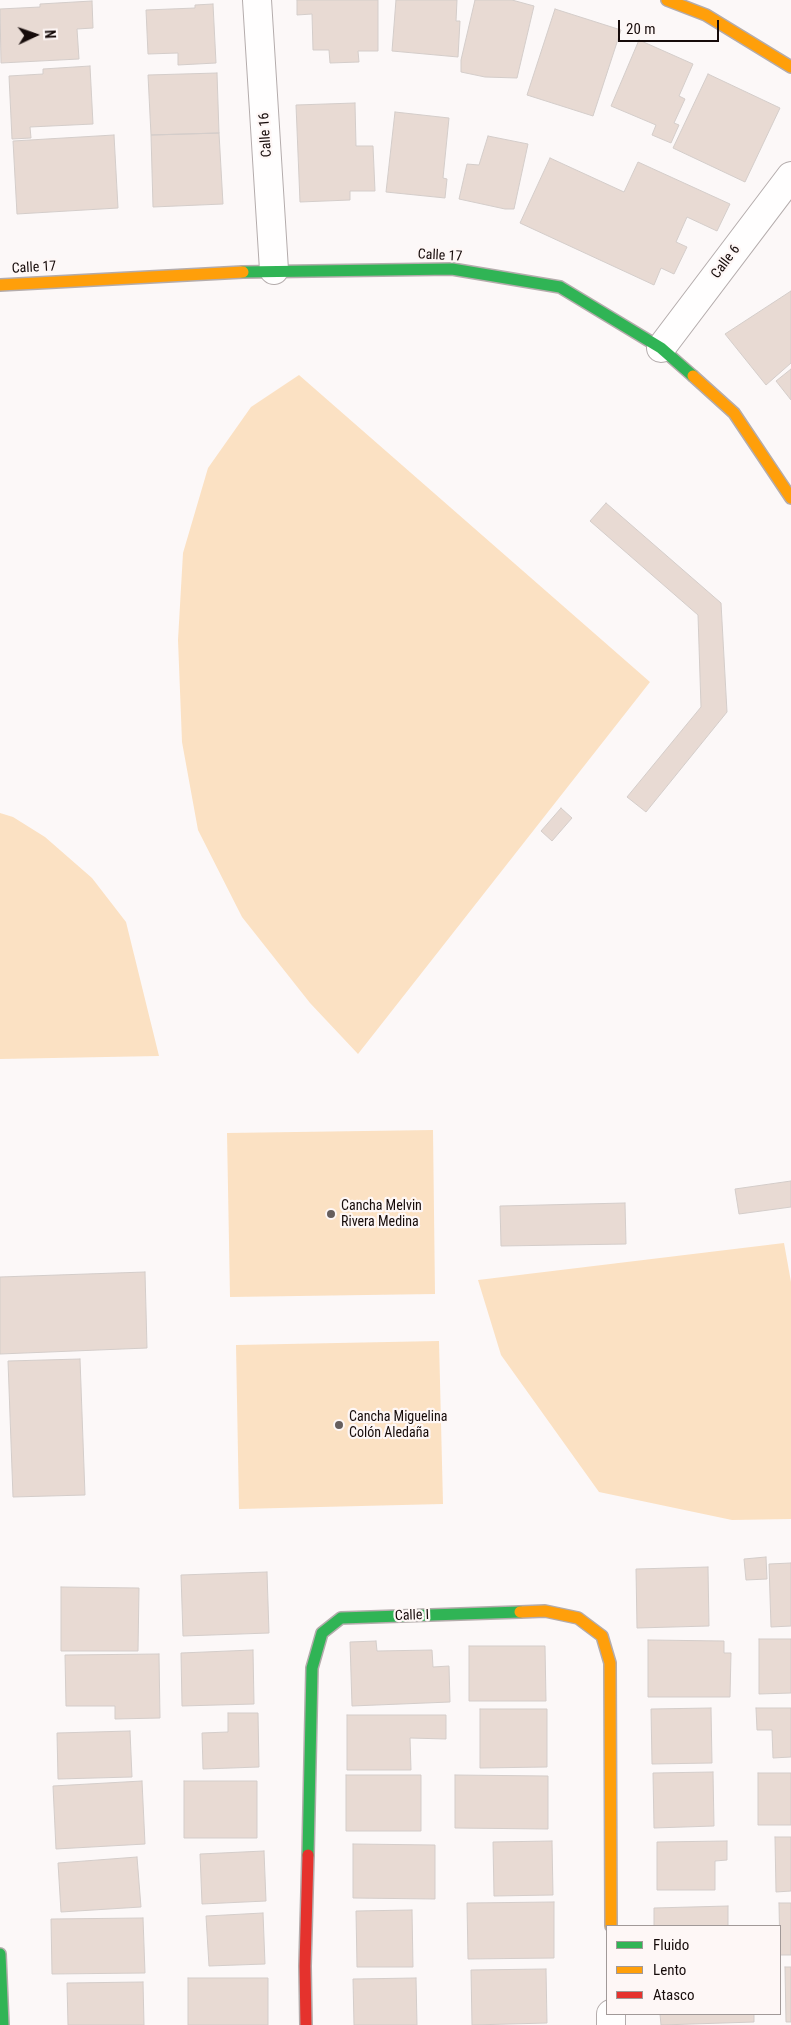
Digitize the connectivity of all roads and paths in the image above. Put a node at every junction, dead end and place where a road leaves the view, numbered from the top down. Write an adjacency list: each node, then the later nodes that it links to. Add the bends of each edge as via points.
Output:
1 (257, 0): 5 (street, Calle 16)
2 (667, 0): 3 (street, via 706,15)
3 (791, 67)
4 (791, 176): 7 (street, Calle 6)
5 (274, 270): 6 (street, Calle 17); 7 (street, Calle 17, via 452,269 560,287)
6 (0, 285)
7 (661, 348): 8 (street, Calle 17, via 734,412)
8 (791, 498)
9 (611, 1925): 12 (street, Calle I, via 610,1663 602,1636 578,1618 545,1611 341,1618 322,1633 312,1668)
10 (0, 1954): 11 (street)
11 (3, 2025)
12 (306, 2025)

